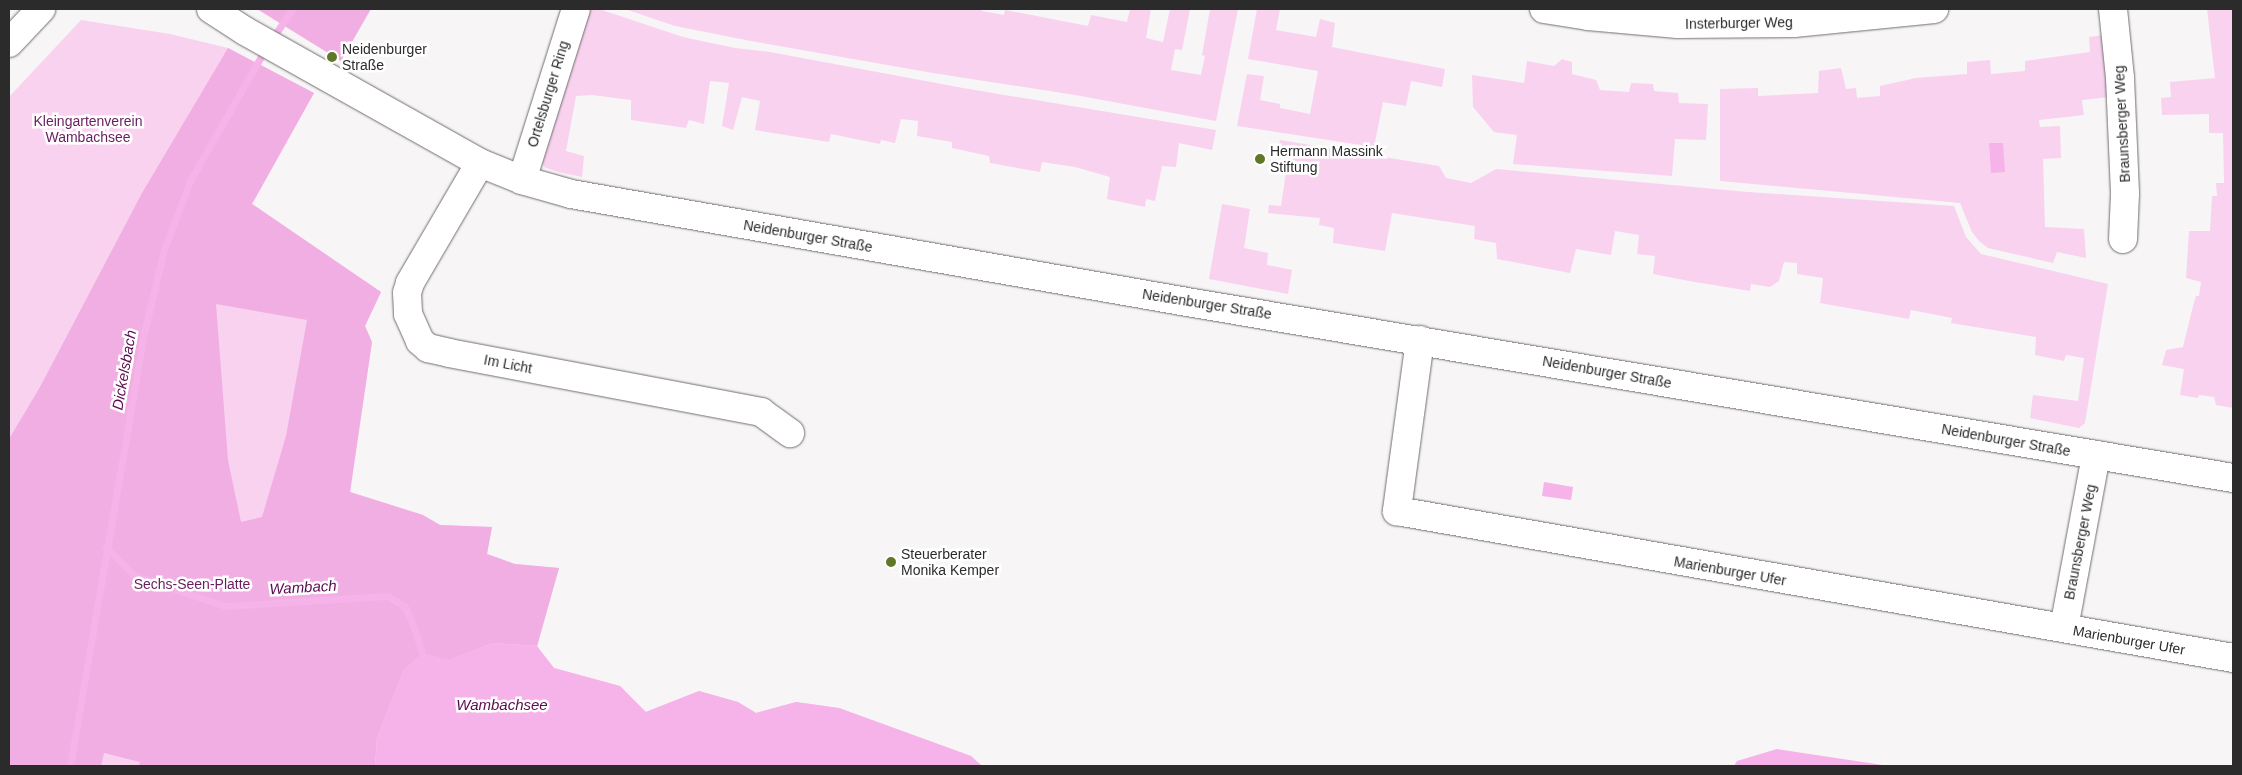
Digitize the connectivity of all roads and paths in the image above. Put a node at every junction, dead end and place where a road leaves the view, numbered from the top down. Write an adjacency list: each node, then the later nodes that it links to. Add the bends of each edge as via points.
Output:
1 (41, 9): 8 (street)
2 (192, 9): 7 (street, Neidenburger Straße)
3 (576, 9): 10 (street, Ortelsburger Ring)
4 (1544, 9): 5 (street, Insterburger Weg, via 1678,24 1794,23)
5 (1934, 9)
6 (2113, 9): 11 (street, Braunsberger Weg, via 2121,88)
7 (216, 12): 9 (street, Neidenburger Straße)
8 (9, 43)
9 (480, 163): 10 (street, Neidenburger Straße); 13 (street, Im Licht, via 407,293 408,314 414,333 428,348 761,412)
10 (522, 180): 12 (street, Neidenburger Straße, via 571,194 675,213)
11 (2124, 239)
12 (1420, 340): 14 (street, Neidenburger Straße); 16 (street, Marienburger Ufer, via 1397,511)
13 (790, 433)
14 (2096, 455): 15 (street, Neidenburger Straße); 16 (street, Braunsberger Weg)
15 (2233, 478)
16 (2064, 628): 17 (street, Marienburger Ufer)
17 (2233, 658)

